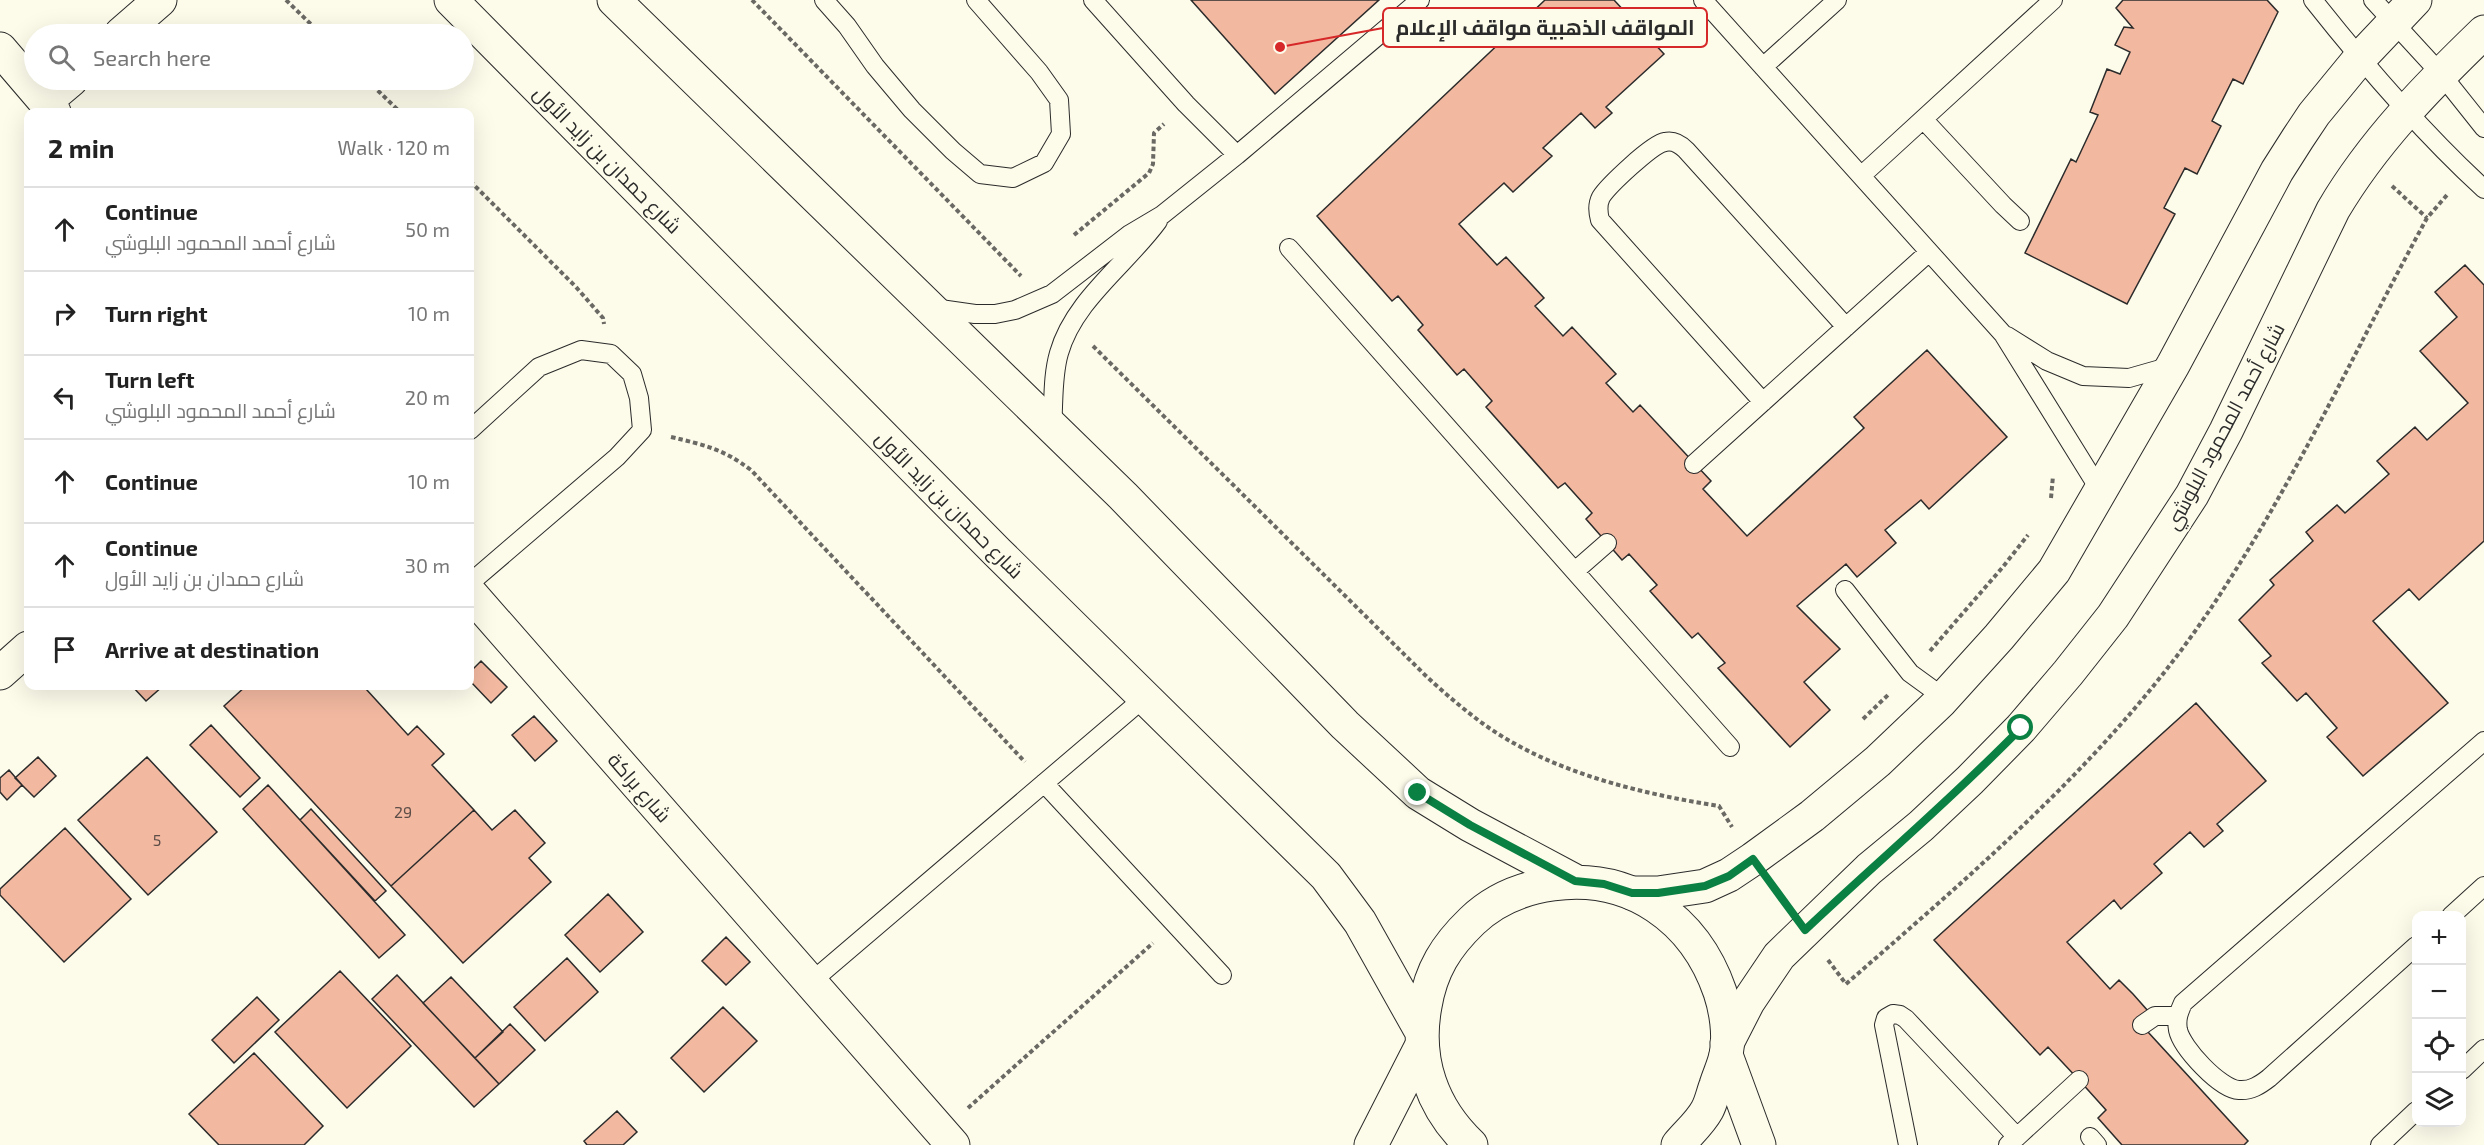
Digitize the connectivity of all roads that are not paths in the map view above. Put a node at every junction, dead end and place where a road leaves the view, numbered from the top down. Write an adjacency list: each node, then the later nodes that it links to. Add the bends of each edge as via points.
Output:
1 (160, 0): 13 (street)
2 (451, 0): 50 (street, شارع حمدان بن زايد الأول)
3 (614, 0): 33 (street)
4 (825, 0): 5 (lane, via 912,110 953,151 980,174 1013,178 1044,163 1050,153 1061,134 1059,100)
5 (976, 0)
6 (1093, 0): 26 (lane)
7 (1420, 0): 26 (lane)
8 (1703, 0): 17 (lane)
9 (1837, 0): 17 (lane)
10 (2053, 0): 24 (lane)
11 (2313, 0): 16 (lane)
12 (2394, 7): 16 (street); 18 (lane)
13 (132, 24)
14 (2484, 32): 18 (street, شارع أحمد المحمود البلوشي)
15 (0, 49): 19 (street)
16 (2360, 58): 23 (lane); 36 (street, via 2314,114 2282,163)
17 (1763, 68): 27 (lane)
18 (2440, 74): 23 (street, شارع أحمد المحمود البلوشي); 25 (lane)
19 (24, 77)
20 (35, 90): 22 (street)
21 (63, 90): 22 (street)
22 (50, 107)
23 (2406, 111): 28 (lane); 64 (street, شارع أحمد المحمود البلوشي, via 2338,201 2192,495 2113,616 2055,689 1971,780 1869,869 1779,956 1748,1002)
24 (1923, 119): 27 (lane); 30 (lane)
25 (2484, 128)
26 (1237, 155): 29 (lane)
27 (1861, 176): 32 (lane)
28 (2484, 189)
29 (1162, 215): 33 (lane, via 1130,234 1044,299 995,314); 39 (lane, via 1071,324 1059,355)
30 (2020, 220)
31 (1289, 248): 43 (lane)
32 (1929, 252): 34 (lane); 35 (lane)
33 (931, 308): 39 (street)
34 (1846, 327): 37 (lane); 37 (lane, via 1680,144 1665,142 1650,150 1602,196 1600,220)
35 (2003, 334): 36 (lane, via 2047,361 2083,376 2129,378); 41 (lane)
36 (2173, 365): 41 (street)
37 (1763, 402): 40 (lane)
38 (474, 426): 44 (lane, via 539,367 581,350 610,354 632,374 642,430 617,457)
39 (1052, 427): 54 (street, via 1345,725 1418,793)
40 (1694, 464)
41 (2100, 492): 49 (street, via 2054,571)
42 (1607, 543): 43 (lane)
43 (1575, 571): 52 (lane)
44 (474, 580)
45 (1845, 590): 49 (lane, via 1910,673)
46 (474, 598): 60 (street, شارع براكة)
47 (24, 652): 48 (street)
48 (0, 673)
49 (1944, 697): 56 (street, via 1878,761 1812,816 1729,876 1705,886)
50 (1144, 698): 53 (lane); 63 (street, شارع حمدان بن زايد الأول, via 1326,876 1360,922)
51 (2484, 741): 61 (lane, via 2183,1003)
52 (1730, 747)
53 (1044, 783): 59 (lane); 60 (lane)
54 (1575, 881): 56 (street, via 1604,884); 63 (street, via 1528,888 1486,908 1452,941 1429,982)
55 (2484, 886): 57 (lane)
56 (1632, 893): 64 (street, via 1665,911 1692,937 1713,969 1725,1005)
57 (2456, 911)
58 (2412, 950): 61 (lane, via 2256,1088 2239,1090 2223,1085 2210,1074 2178,1032)
59 (1221, 975)
60 (811, 982): 69 (street, شارع براكة)
61 (2177, 1016): 62 (lane, via 2155,1016)
62 (2142, 1025)
63 (1421, 1038): 71 (street); 72 (street, via 1431,1090 1455,1129)
64 (1727, 1049): 73 (street, via 1707,1111); 74 (street)
65 (2484, 1049): 66 (lane)
66 (2466, 1066)
67 (2079, 1080): 70 (lane)
68 (2412, 1115): 76 (lane)
69 (947, 1138)
70 (2013, 1141): 75 (lane, via 1906,1019 1893,1014 1884,1025)
71 (1371, 1145)
72 (1471, 1145)
73 (1678, 1145)
74 (1759, 1145)
75 (1908, 1145)
76 (2379, 1145)

